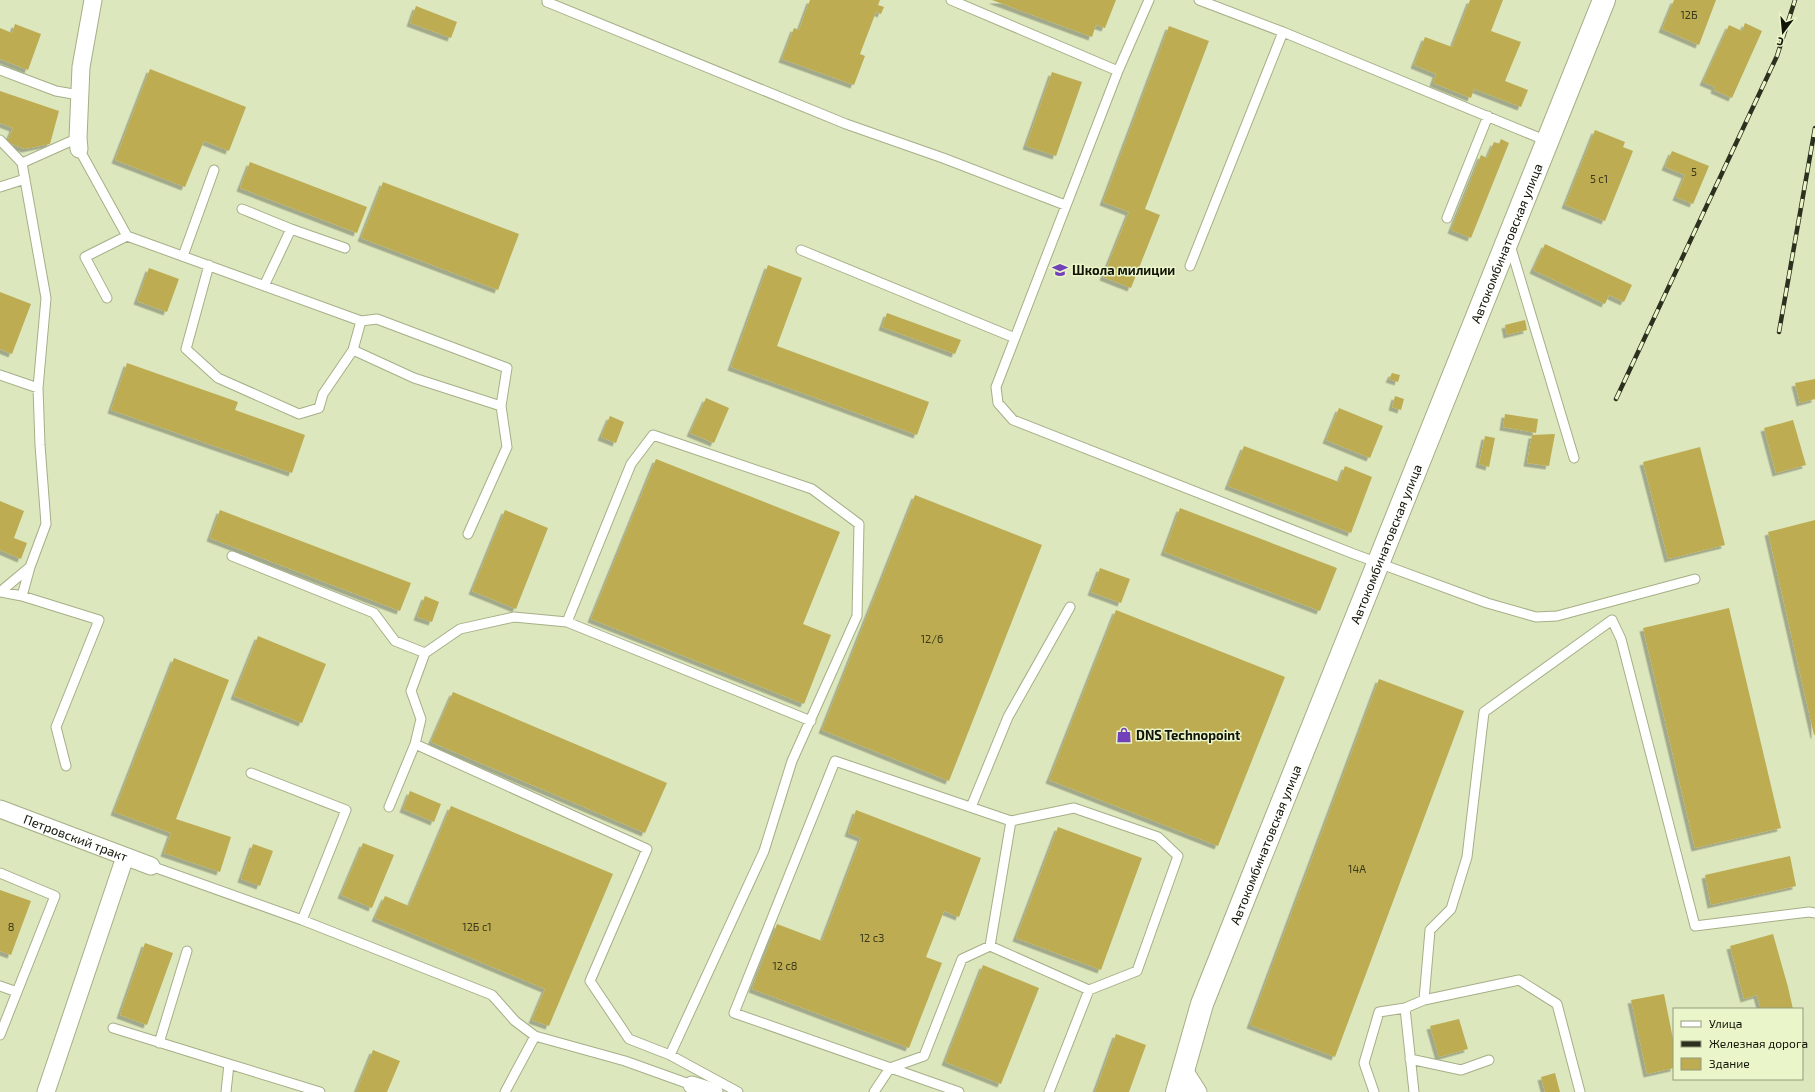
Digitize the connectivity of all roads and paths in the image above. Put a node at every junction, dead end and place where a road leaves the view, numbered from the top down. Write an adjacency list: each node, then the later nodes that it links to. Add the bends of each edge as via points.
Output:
1 (93, 0): 10 (street, via 81,67)
2 (547, 0): 19 (lane, via 846,124)
3 (951, 0): 9 (lane)
4 (1149, 0): 9 (lane)
5 (1199, 0): 7 (lane)
6 (1604, 0): 13 (street, Автокомбинатовская улица)
7 (1283, 32): 11 (lane); 29 (lane)
8 (0, 70): 10 (lane, via 56,91)
9 (1118, 71): 19 (lane)
10 (80, 96): 14 (street)
11 (1488, 116): 13 (lane); 21 (lane)
12 (0, 140): 15 (lane)
13 (1546, 141): 24 (street, Автокомбинатовская улица)
14 (78, 144): 15 (lane); 23 (lane)
15 (22, 163): 17 (lane)
16 (214, 170): 27 (lane)
17 (25, 179): 18 (lane); 36 (lane, via 46,298)
18 (0, 187)
19 (1065, 205): 33 (lane)
20 (242, 209): 22 (lane)
21 (1447, 218)
22 (292, 229): 25 (lane); 30 (lane)
23 (126, 236): 27 (lane); 31 (lane, via 85,257)
24 (1508, 238): 38 (lane); 41 (street, Автокомбинатовская улица)
25 (345, 248)
26 (801, 250): 33 (lane)
27 (183, 256): 28 (lane)
28 (209, 266): 30 (lane); 34 (lane, via 186,349 218,378 299,414 319,408 322,394)
29 (1190, 266)
30 (264, 286): 32 (lane)
31 (107, 298)
32 (361, 321): 34 (lane); 37 (lane, via 377,319 507,368)
33 (1015, 338): 41 (lane, via 996,387 998,403 1013,420)
34 (353, 350): 37 (lane, via 414,378)
35 (0, 375): 36 (lane)
36 (38, 388): 42 (lane, via 46,524)
37 (500, 406): 39 (lane, via 507,447)
38 (1574, 458)
39 (468, 534)
40 (232, 556): 50 (lane, via 374,612 395,641)
41 (1379, 563): 46 (lane, via 1487,603 1536,617 1557,616); 80 (street, Автокомбинатовская улица, via 1202,1004)
42 (30, 568): 44 (lane); 45 (lane)
43 (1695, 579): 46 (lane)
44 (0, 592): 45 (lane)
45 (22, 596): 53 (lane, via 99,620 56,727)
46 (1607, 603): 48 (lane)
47 (1070, 607): 56 (lane, via 1008,717)
48 (1612, 620): 62 (lane, via 1621,639 1695,926); 69 (lane, via 1484,712 1467,858 1451,909 1430,930)
49 (567, 622): 50 (lane, via 514,617 468,627 460,629); 51 (lane); 51 (lane, via 631,464 653,436 812,489 859,524 857,616)
50 (425, 653): 52 (lane, via 411,691 421,719)
51 (811, 721): 75 (lane, via 792,762 764,851)
52 (415, 744): 55 (lane); 75 (lane, via 647,849 590,981 629,1038)
53 (66, 766)
54 (251, 773): 63 (lane, via 346,810)
55 (389, 807)
56 (971, 807): 58 (lane); 79 (lane, via 835,760 734,1013)
57 (0, 809): 59 (street, Петровский тракт)
58 (1011, 821): 64 (lane); 67 (lane, via 1074,808 1158,837 1178,856 1137,971)
59 (125, 857): 60 (street, Петровский тракт); 82 (street)
60 (151, 866): 63 (lane)
61 (0, 873): 68 (lane, via 55,896)
62 (1815, 913)
63 (302, 920): 73 (lane, via 492,995 515,1021)
64 (990, 946): 67 (lane); 79 (lane, via 962,959 924,1056)
65 (187, 951): 74 (lane)
66 (0, 986): 68 (lane)
67 (1089, 990): 90 (lane)
68 (17, 992): 72 (lane)
69 (1424, 1000): 70 (lane); 95 (lane, via 1519,980 1557,1004)
70 (1405, 1008): 76 (lane); 93 (lane, via 1379,1012 1364,1063)
71 (113, 1028): 74 (lane)
72 (0, 1034)
73 (534, 1036): 81 (lane, via 625,1061); 85 (lane)
74 (159, 1043): 78 (lane)
75 (670, 1055): 87 (lane)
76 (1410, 1059): 77 (lane, via 1461,1070); 94 (lane)
77 (1489, 1060)
78 (230, 1064): 83 (lane); 84 (lane)
79 (890, 1068): 88 (lane); 89 (lane)
80 (1184, 1070): 91 (street, Автокомбинатовская улица); 92 (street)
81 (692, 1085): 86 (street)
82 (46, 1092)
83 (226, 1092)
84 (320, 1092)
85 (505, 1092)
86 (714, 1092)
87 (738, 1092)
88 (874, 1092)
89 (959, 1092)
90 (1049, 1092)
91 (1177, 1092)
92 (1198, 1092)
93 (1374, 1092)
94 (1414, 1092)
95 (1580, 1092)

